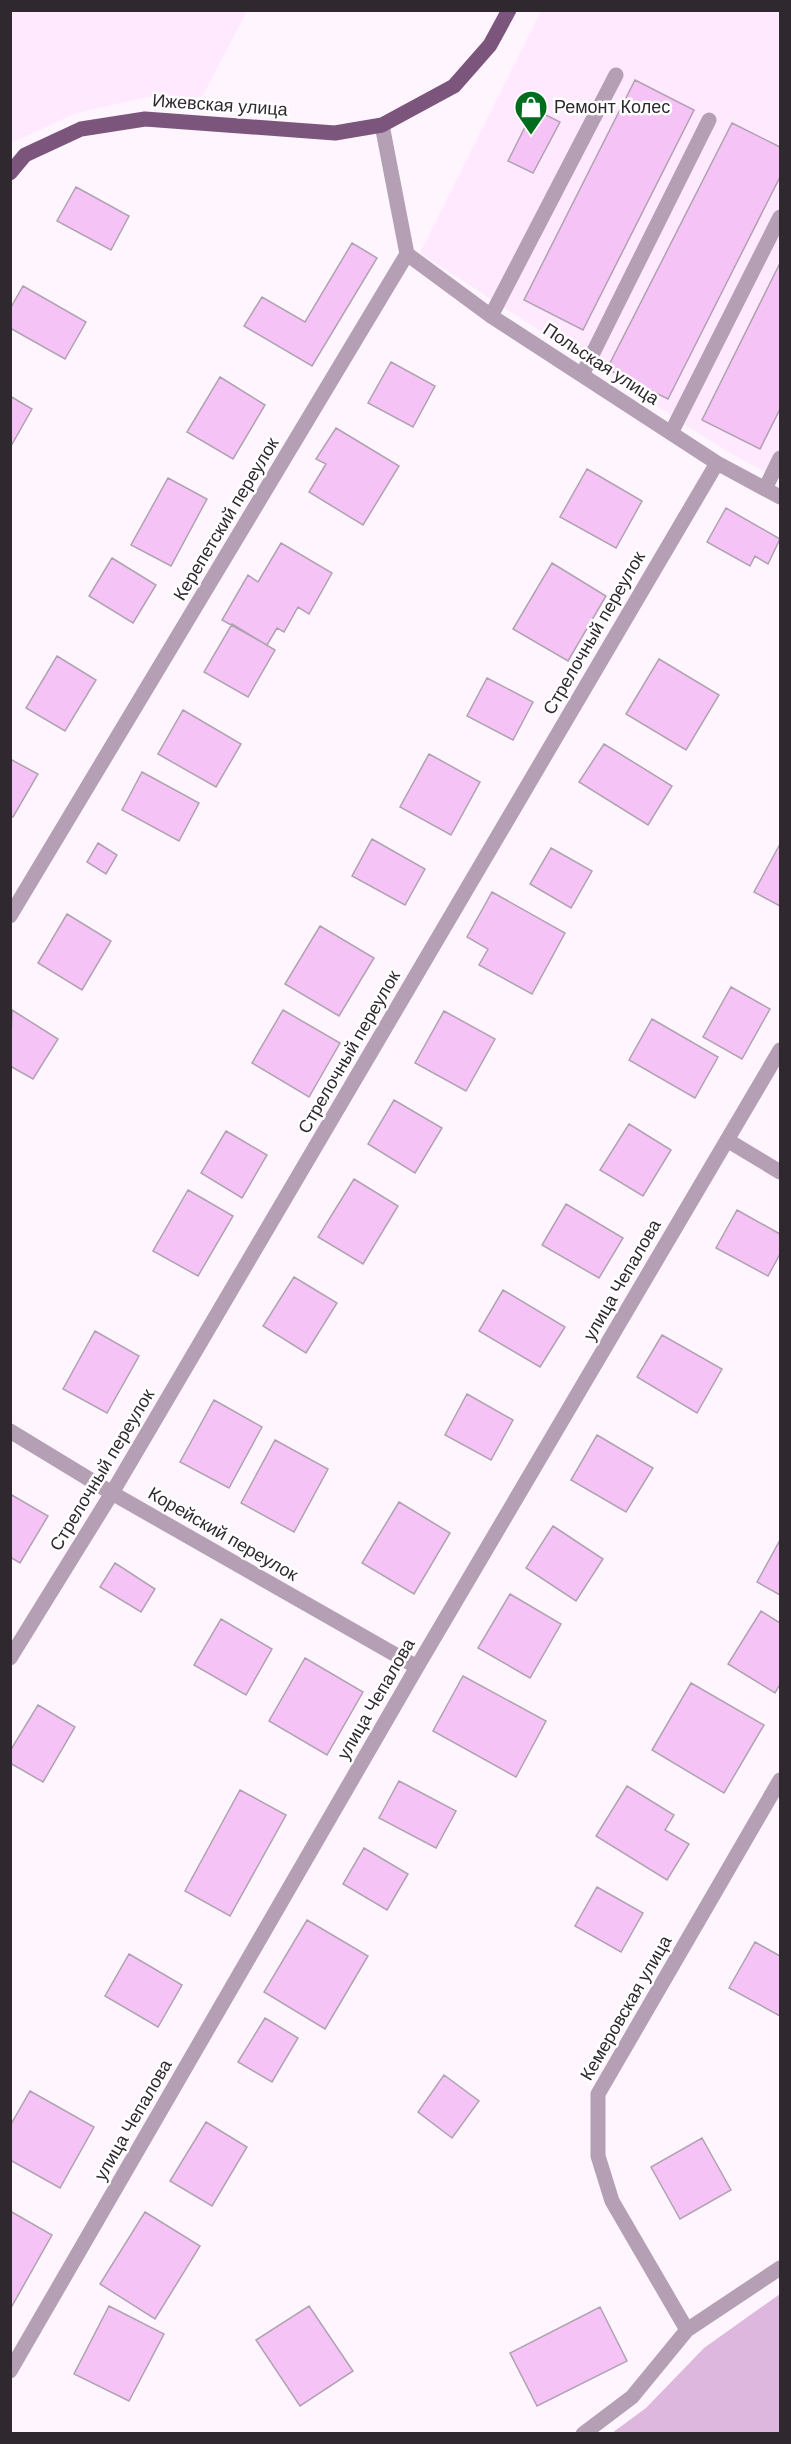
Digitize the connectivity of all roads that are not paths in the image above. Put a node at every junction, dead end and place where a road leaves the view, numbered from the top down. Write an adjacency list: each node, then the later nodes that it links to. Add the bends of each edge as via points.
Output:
1 (509, 10): 4 (main road, Ижевская улица, via 490,45 454,86)
2 (616, 75): 8 (street)
3 (709, 120): 9 (street)
4 (382, 125): 5 (main road, Ижевская улица, via 335,133 146,119 81,129 25,155); 7 (street)
5 (10, 173)
6 (780, 217): 10 (street)
7 (407, 254): 8 (street, Польская улица); 15 (street, Керепетский переулок)
8 (491, 316): 9 (street, Польская улица)
9 (582, 375): 10 (street, Польская улица)
10 (671, 433): 12 (street, Польская улица)
11 (780, 458): 13 (street)
12 (717, 463): 13 (street, Польская улица); 20 (street, Стрелочный переулок)
13 (765, 489): 14 (street, Польская улица)
14 (780, 497)
15 (10, 916)
16 (780, 1050): 17 (street, улица Чепалова)
17 (727, 1140): 18 (street); 22 (street, улица Чепалова)
18 (780, 1172)
19 (10, 1431): 20 (street, Корейский переулок)
20 (112, 1493): 21 (street, Стрелочный переулок); 22 (street, Корейский переулок)
21 (10, 1658)
22 (417, 1667): 26 (street, улица Чепалова)
23 (780, 1780): 25 (street, Кемеровская улица, via 598,2094 598,2156 612,2201)
24 (780, 2268): 25 (street)
25 (687, 2330): 27 (street, via 632,2397)
26 (10, 2371)
27 (583, 2433)

